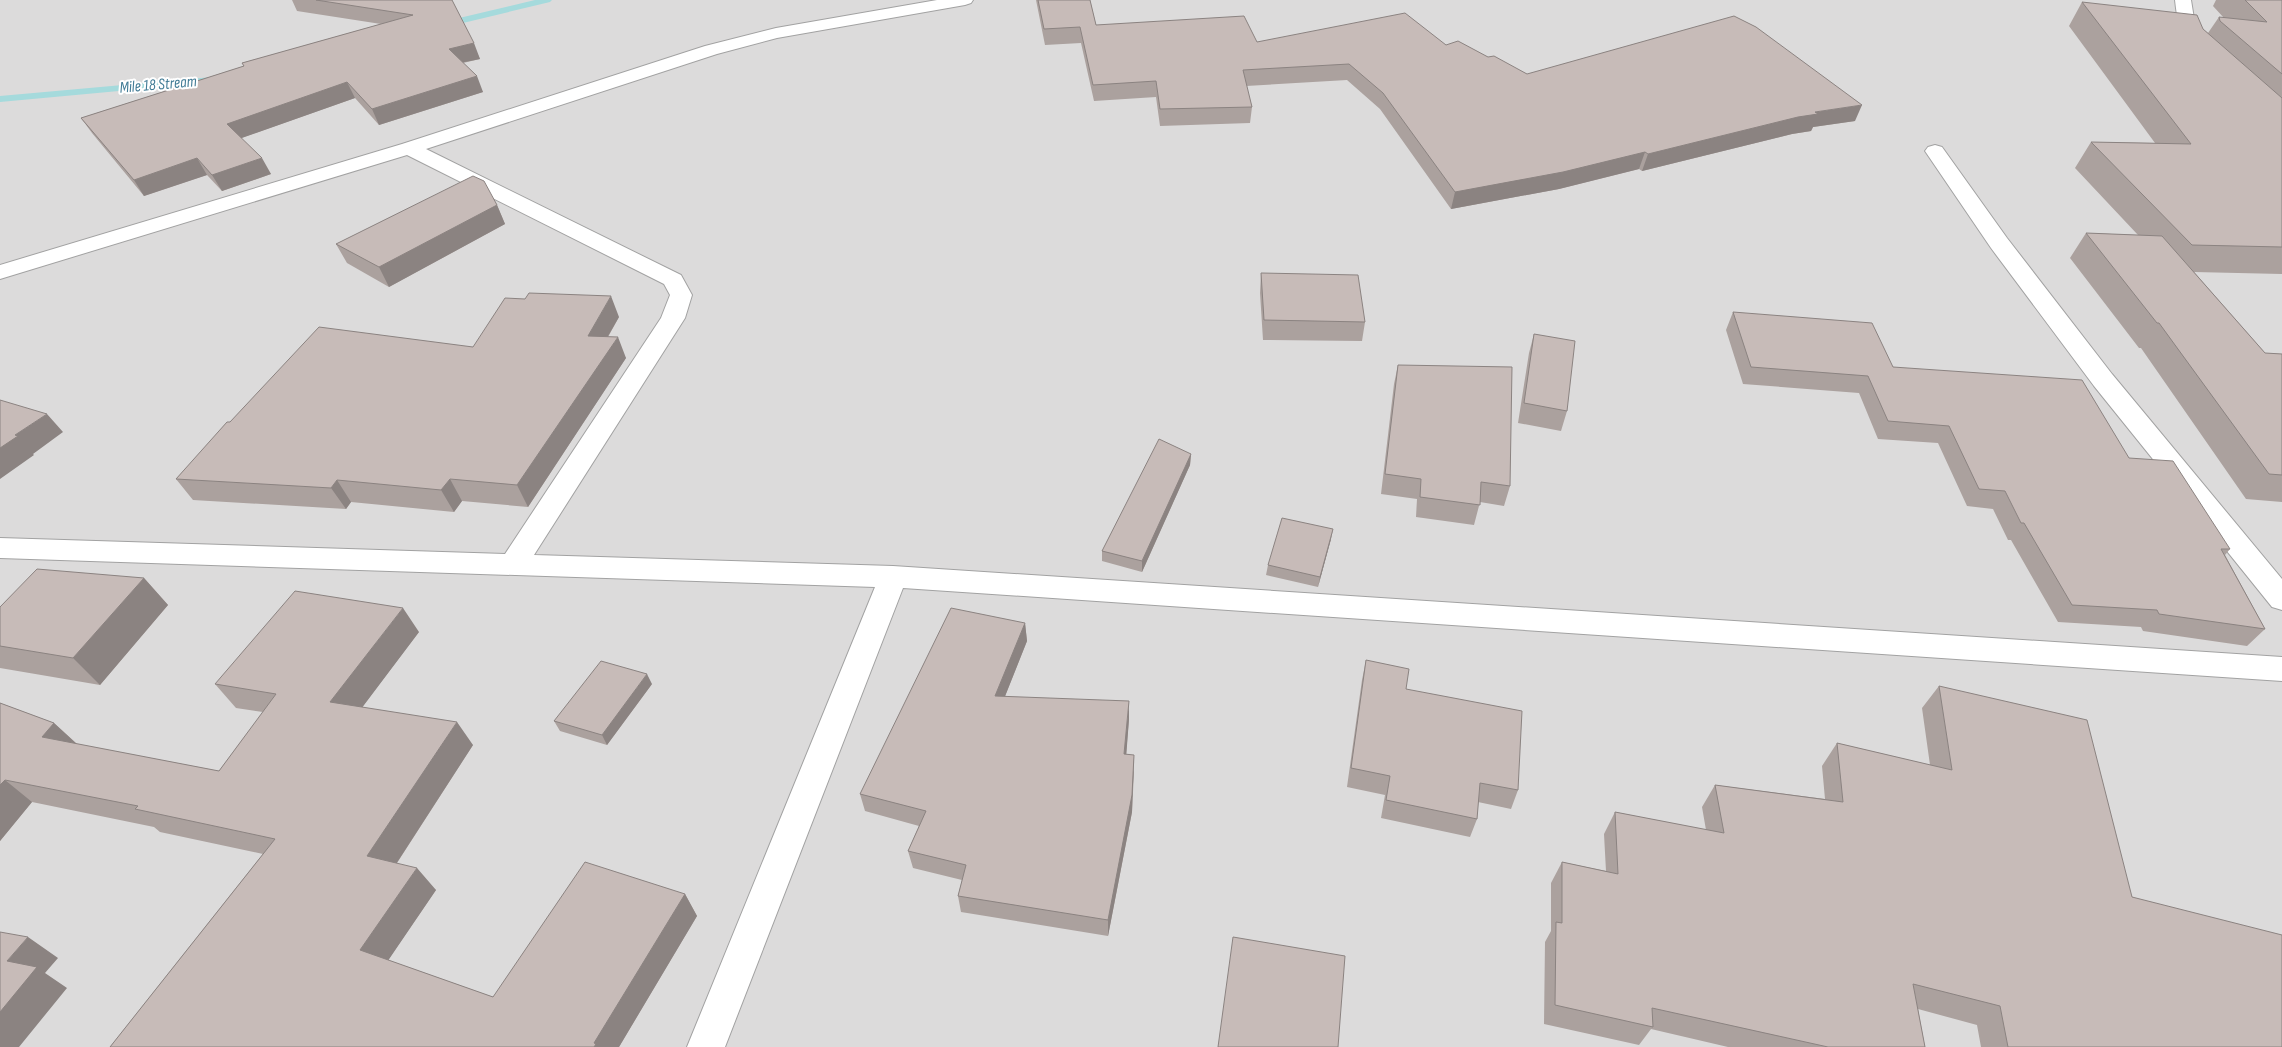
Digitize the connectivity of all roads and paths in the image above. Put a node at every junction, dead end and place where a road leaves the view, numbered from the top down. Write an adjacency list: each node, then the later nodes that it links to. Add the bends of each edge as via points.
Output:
1 (965, 0): 4 (street, via 786,31 711,50)
2 (2183, 0): 3 (street, via 2195,48)
3 (2210, 61)
4 (409, 148): 6 (street); 8 (street, via 673,280 681,295 673,318)
5 (1935, 151): 10 (street, via 1999,243 2103,380)
6 (0, 272)
7 (0, 548): 8 (street)
8 (512, 564): 9 (street)
9 (893, 576): 11 (street); 12 (street)
10 (2282, 599)
11 (2281, 672)
12 (706, 1047)

